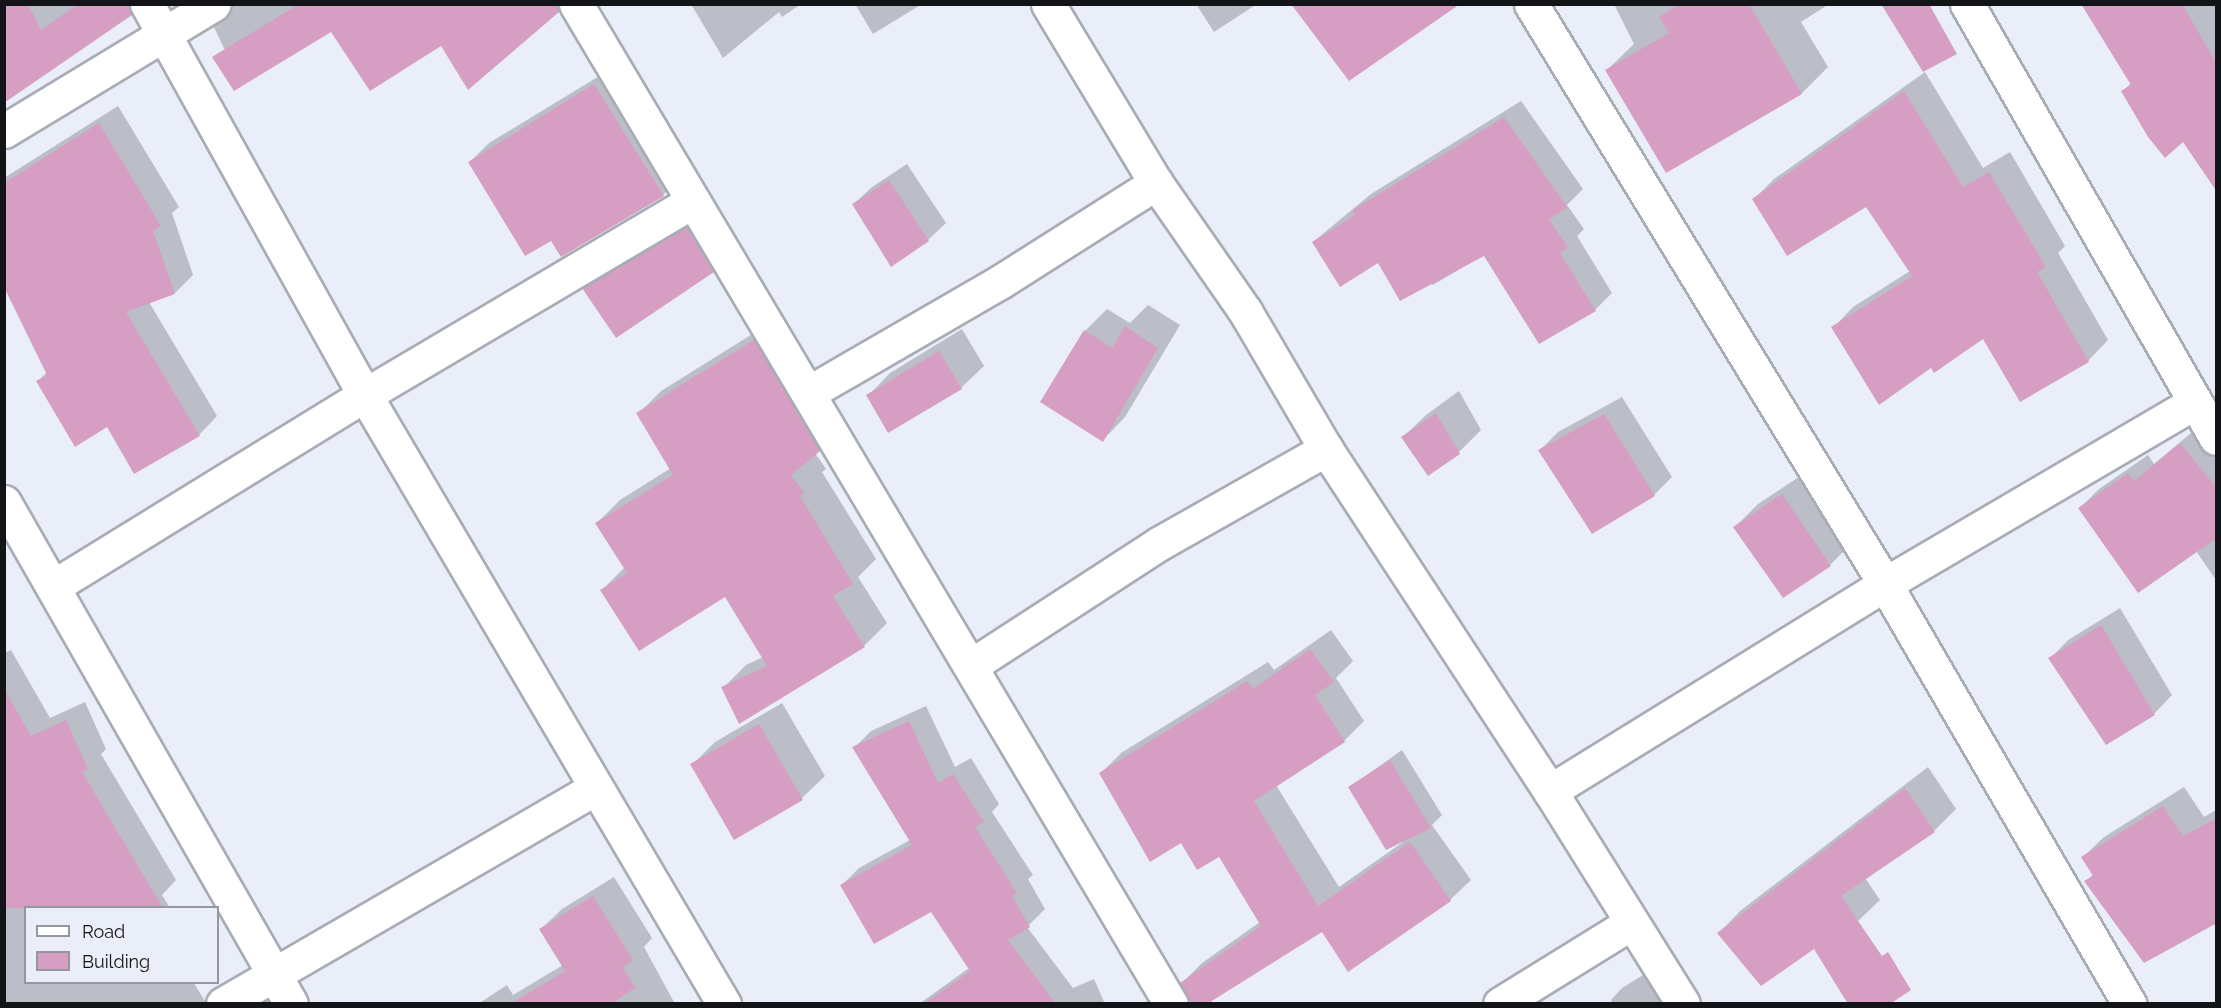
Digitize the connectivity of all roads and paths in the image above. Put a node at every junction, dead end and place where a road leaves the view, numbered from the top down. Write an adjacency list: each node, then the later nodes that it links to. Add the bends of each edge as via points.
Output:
1 (147, 4): 7 (street)
2 (214, 4): 7 (street)
3 (576, 4): 10 (street)
4 (1048, 4): 9 (street)
5 (1531, 4): 17 (street)
6 (1980, 9): 13 (street)
7 (164, 35): 8 (street); 12 (street)
8 (4, 131)
9 (1156, 183): 11 (street, via 1000,282); 15 (street, via 1245,311)
10 (691, 202): 11 (street); 12 (street)
11 (810, 392): 19 (street)
12 (365, 395): 18 (street); 20 (street)
13 (2195, 402): 14 (street); 17 (street)
14 (2217, 438)
15 (1326, 449): 19 (street, via 1160,543); 21 (street)
16 (4, 502): 18 (street)
17 (1885, 584): 21 (street); 30 (street)
18 (54, 586): 23 (street)
19 (972, 665): 27 (street)
20 (596, 788): 23 (street); 26 (street)
21 (1550, 791): 22 (street)
22 (1631, 923): 28 (street); 29 (street)
23 (273, 974): 24 (street); 25 (street)
24 (223, 1004)
25 (291, 1004)
26 (724, 1004)
27 (1171, 1004)
28 (1500, 1004)
29 (1683, 1004)
30 (2129, 1004)

